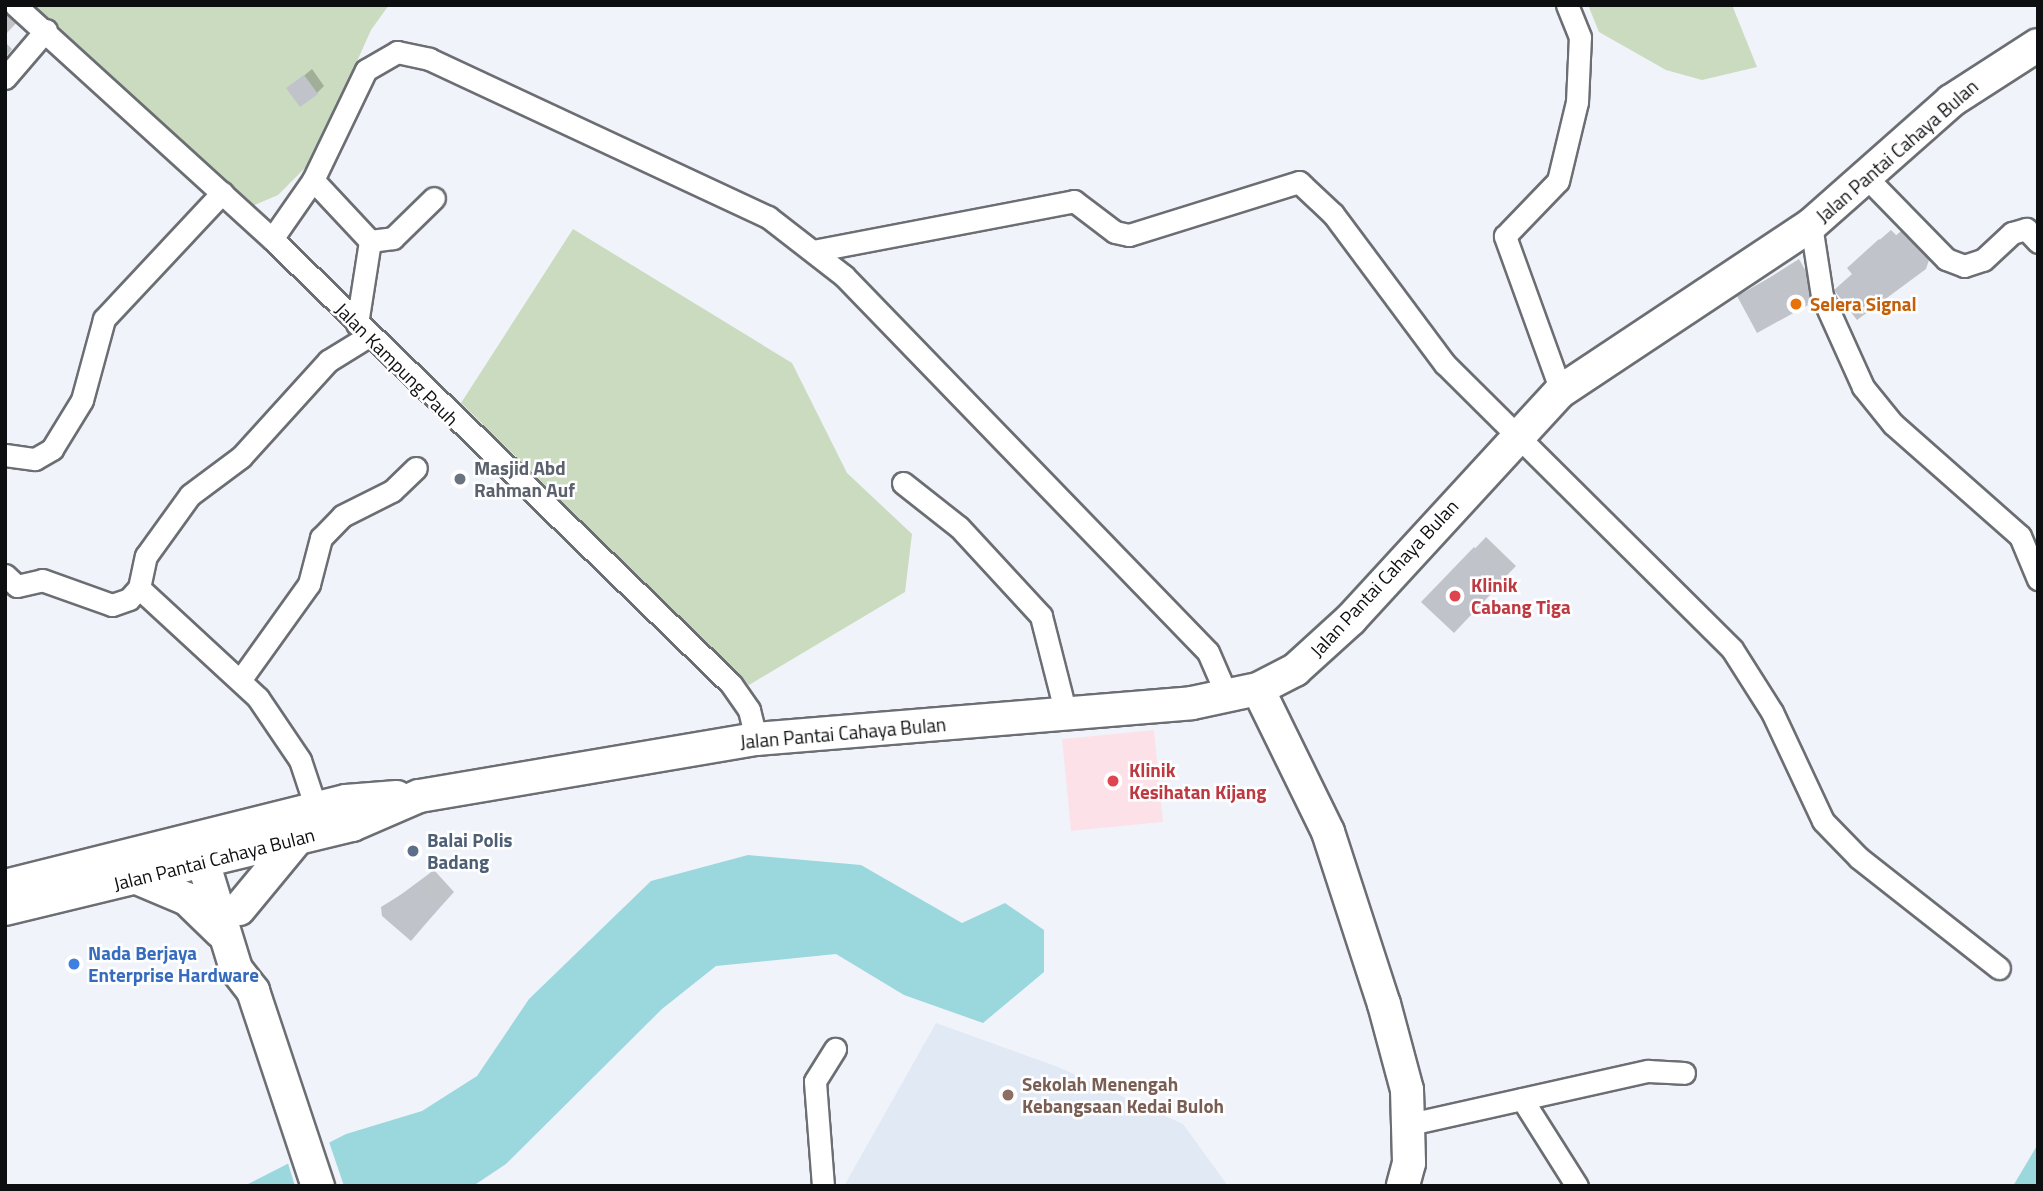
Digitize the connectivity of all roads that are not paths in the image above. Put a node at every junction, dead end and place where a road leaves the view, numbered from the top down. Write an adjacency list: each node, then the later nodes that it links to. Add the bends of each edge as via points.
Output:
1 (15, 5): 3 (street, Jalan Kampung Pauh)
2 (1567, 5): 16 (street, via 1580,37 1577,102 1558,181 1505,236)
3 (46, 30): 5 (street); 8 (street, Jalan Kampung Pauh)
4 (2038, 45): 6 (main road, Jalan Pantai Cahaya Bulan, via 1951,100)
5 (5, 78)
6 (1868, 179): 10 (main road, Jalan Pantai Cahaya Bulan); 13 (street, via 1946,259 1964,266 1983,260 2012,233 2026,229)
7 (313, 180): 11 (street); 12 (street); 14 (street, via 366,70 383,56 415,53 768,217)
8 (222, 193): 11 (street, Jalan Kampung Pauh); 18 (street, via 104,318 82,400 52,449 35,459)
9 (434, 198): 12 (street, via 393,238)
10 (1811, 225): 16 (main road, Jalan Pantai Cahaya Bulan); 22 (street, via 1822,296 1863,387 1893,424 2020,536)
11 (272, 239): 15 (street, Jalan Kampung Pauh)
12 (370, 241): 15 (street)
13 (2038, 242)
14 (813, 251): 17 (street, via 1074,201 1115,232 1129,235 1285,181 1299,182 1333,214 1445,364); 25 (street, via 1208,652)
15 (362, 331): 23 (street, via 328,361 241,457 190,495 146,556); 27 (street, Jalan Kampung Pauh, via 739,692)
16 (1560, 391): 17 (main road, Jalan Pantai Cahaya Bulan)
17 (1515, 437): 25 (main road, Jalan Pantai Cahaya Bulan, via 1351,618); 35 (street, via 1732,649 1772,712 1823,821 1859,858)
18 (5, 455)
19 (416, 468): 24 (street, via 392,491 342,516 328,530 309,584)
20 (903, 483): 26 (street, via 959,527 1041,616)
21 (5, 575): 23 (street, via 17,586 42,580 112,606)
22 (2038, 579)
23 (139, 588): 24 (street)
24 (241, 679): 28 (street, via 289,739)
25 (1254, 690): 26 (main road, Jalan Pantai Cahaya Bulan); 40 (main road, via 1322,786 1328,832 1384,1004)
26 (1066, 713): 27 (main road, Jalan Pantai Cahaya Bulan)
27 (756, 739): 28 (main road, Jalan Pantai Cahaya Bulan, via 409,800)
28 (313, 822): 29 (main road, Jalan Pantai Cahaya Bulan); 33 (main road, via 282,852)
29 (208, 848): 30 (main road, Jalan Pantai Cahaya Bulan); 31 (main road, Jalan Pantai Cahaya Bulan); 33 (main road); 34 (main road)
30 (137, 878): 32 (main road, Jalan Pantai Cahaya Bulan); 34 (main road, via 187,899)
31 (5, 886)
32 (5, 909)
33 (239, 909): 36 (main road, via 256,963)
34 (226, 939): 36 (main road, via 236,969)
35 (1999, 968)
36 (253, 990): 41 (main road)
37 (835, 1049): 42 (street, via 816,1081)
38 (1684, 1073): 39 (street, via 1648,1071)
39 (1522, 1099): 40 (street); 44 (street)
40 (1410, 1124): 43 (main road)
41 (318, 1186)
42 (823, 1186)
43 (1403, 1186)
44 (1577, 1186)

